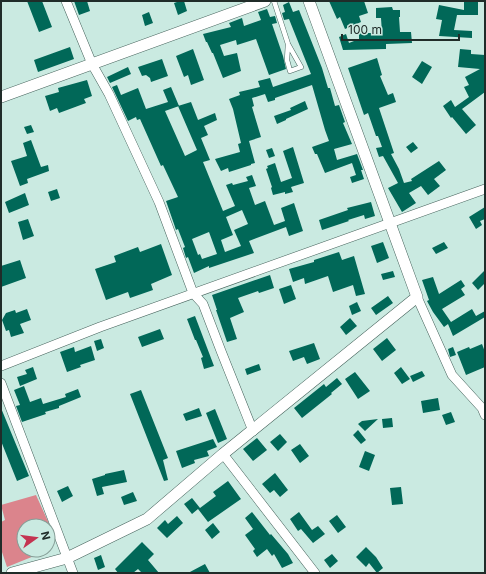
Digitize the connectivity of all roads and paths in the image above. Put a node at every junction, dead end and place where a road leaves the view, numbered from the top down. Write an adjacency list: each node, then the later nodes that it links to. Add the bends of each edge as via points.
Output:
1 (66, 1): 6 (street)
2 (265, 1): 6 (street)
3 (274, 1): 5 (lane)
4 (309, 1): 9 (street)
5 (288, 44): 5 (lane, via 302,67 290,71 287,60)
6 (92, 64): 7 (street); 10 (street, via 109,94 159,202)
7 (1, 97)
8 (485, 189): 9 (street)
9 (390, 223): 10 (street); 11 (street)
10 (193, 293): 12 (street); 15 (street, via 203,304)
11 (417, 297): 14 (street, via 452,375); 15 (street)
12 (1, 366)
13 (1, 383): 17 (street)
14 (484, 410)
15 (253, 431): 16 (street)
16 (223, 454): 17 (street, via 147,519); 20 (street)
17 (67, 558): 18 (street); 19 (street)
18 (12, 573)
19 (73, 573)
20 (315, 573)

